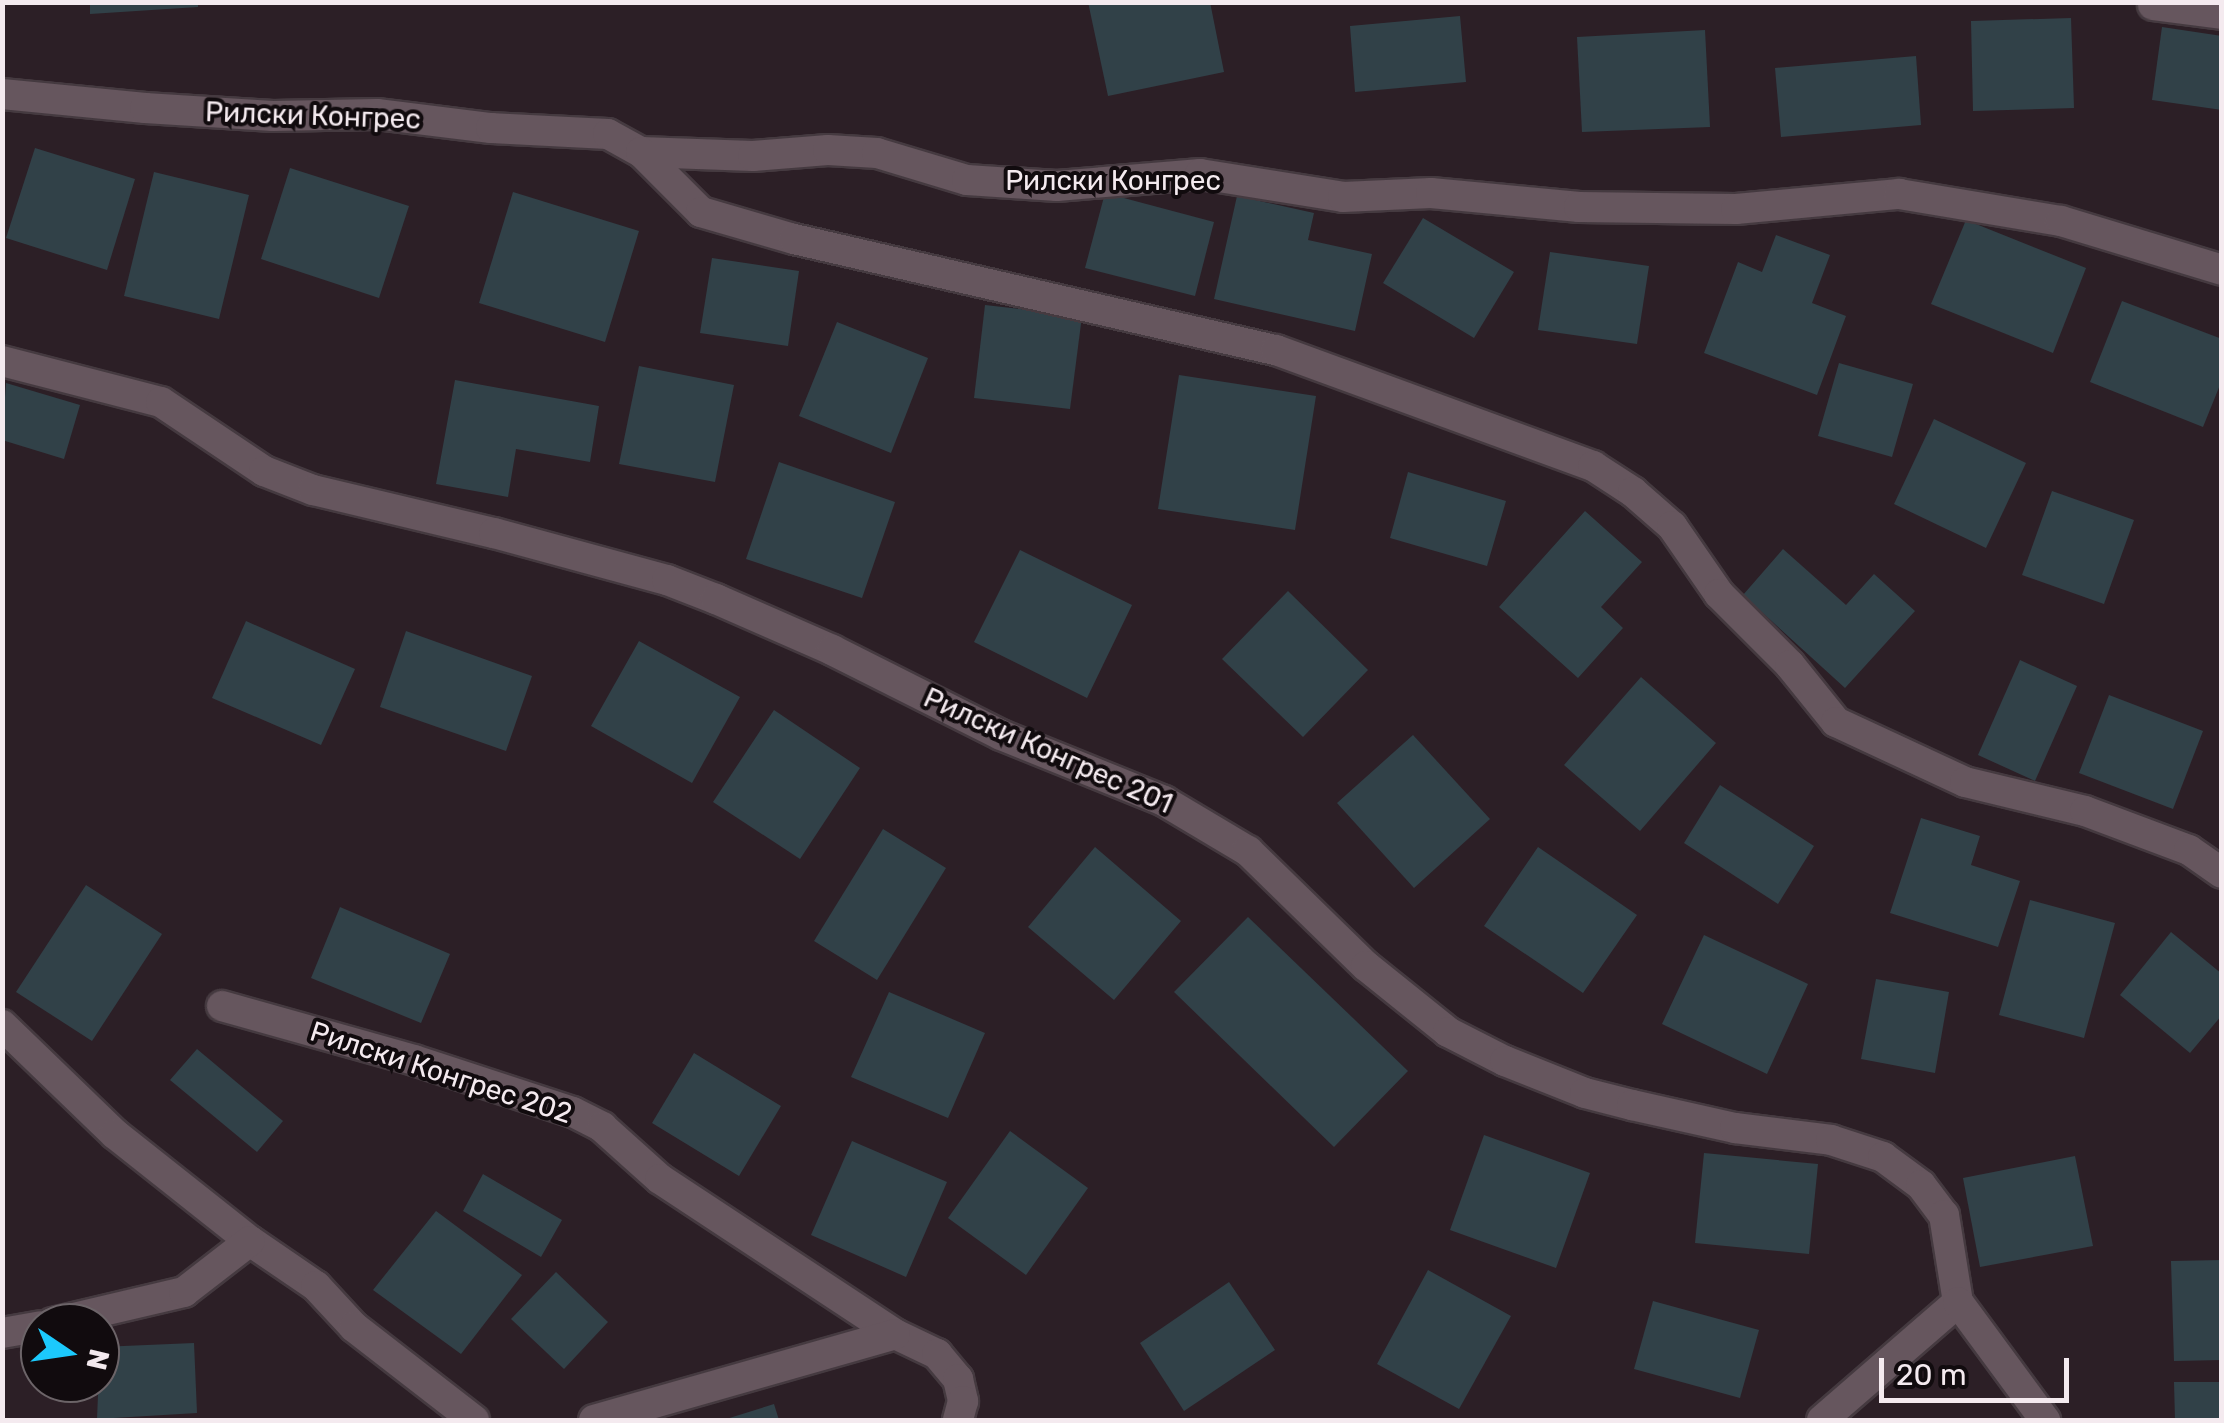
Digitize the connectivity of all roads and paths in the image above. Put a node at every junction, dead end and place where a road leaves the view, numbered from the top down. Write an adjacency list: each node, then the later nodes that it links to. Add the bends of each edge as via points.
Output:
1 (2154, 5): 2 (street)
2 (2222, 14)
3 (2, 94): 4 (street, Рилски Конгрес, via 608,134)
4 (641, 152): 5 (street, Рилски Конгрес, via 753,156 828,150 877,153 967,180 1057,186 1200,174 1343,197 1431,193 1580,207 1736,209 1899,194 2062,222); 7 (street, via 701,212 1276,350 1593,466 1672,526 1719,594 1836,722 1965,782 2084,812 2189,850)
5 (2222, 270)
6 (2, 361): 11 (street, Рилски Конгрес 201, via 161,402 264,471 313,490 667,580 832,650 1001,735 1164,801 1248,850 1366,966 1448,1032 1505,1062 1632,1106 1831,1140 1883,1157 1921,1185 1944,1214)
7 (2222, 873)
8 (222, 1006): 13 (street, Рилски Конгрес 202, via 573,1112)
9 (2, 1025): 10 (street, via 115,1134)
10 (250, 1241): 12 (street, via 184,1292); 14 (street, via 316,1286 354,1327)
11 (1958, 1302): 17 (street); 18 (street)
12 (120, 1307)
13 (895, 1334): 15 (street); 16 (street, Рилски Конгрес 202, via 937,1354 958,1379)
14 (474, 1420)
15 (594, 1420)
16 (958, 1420)
17 (1822, 1420)
18 (2045, 1420)

